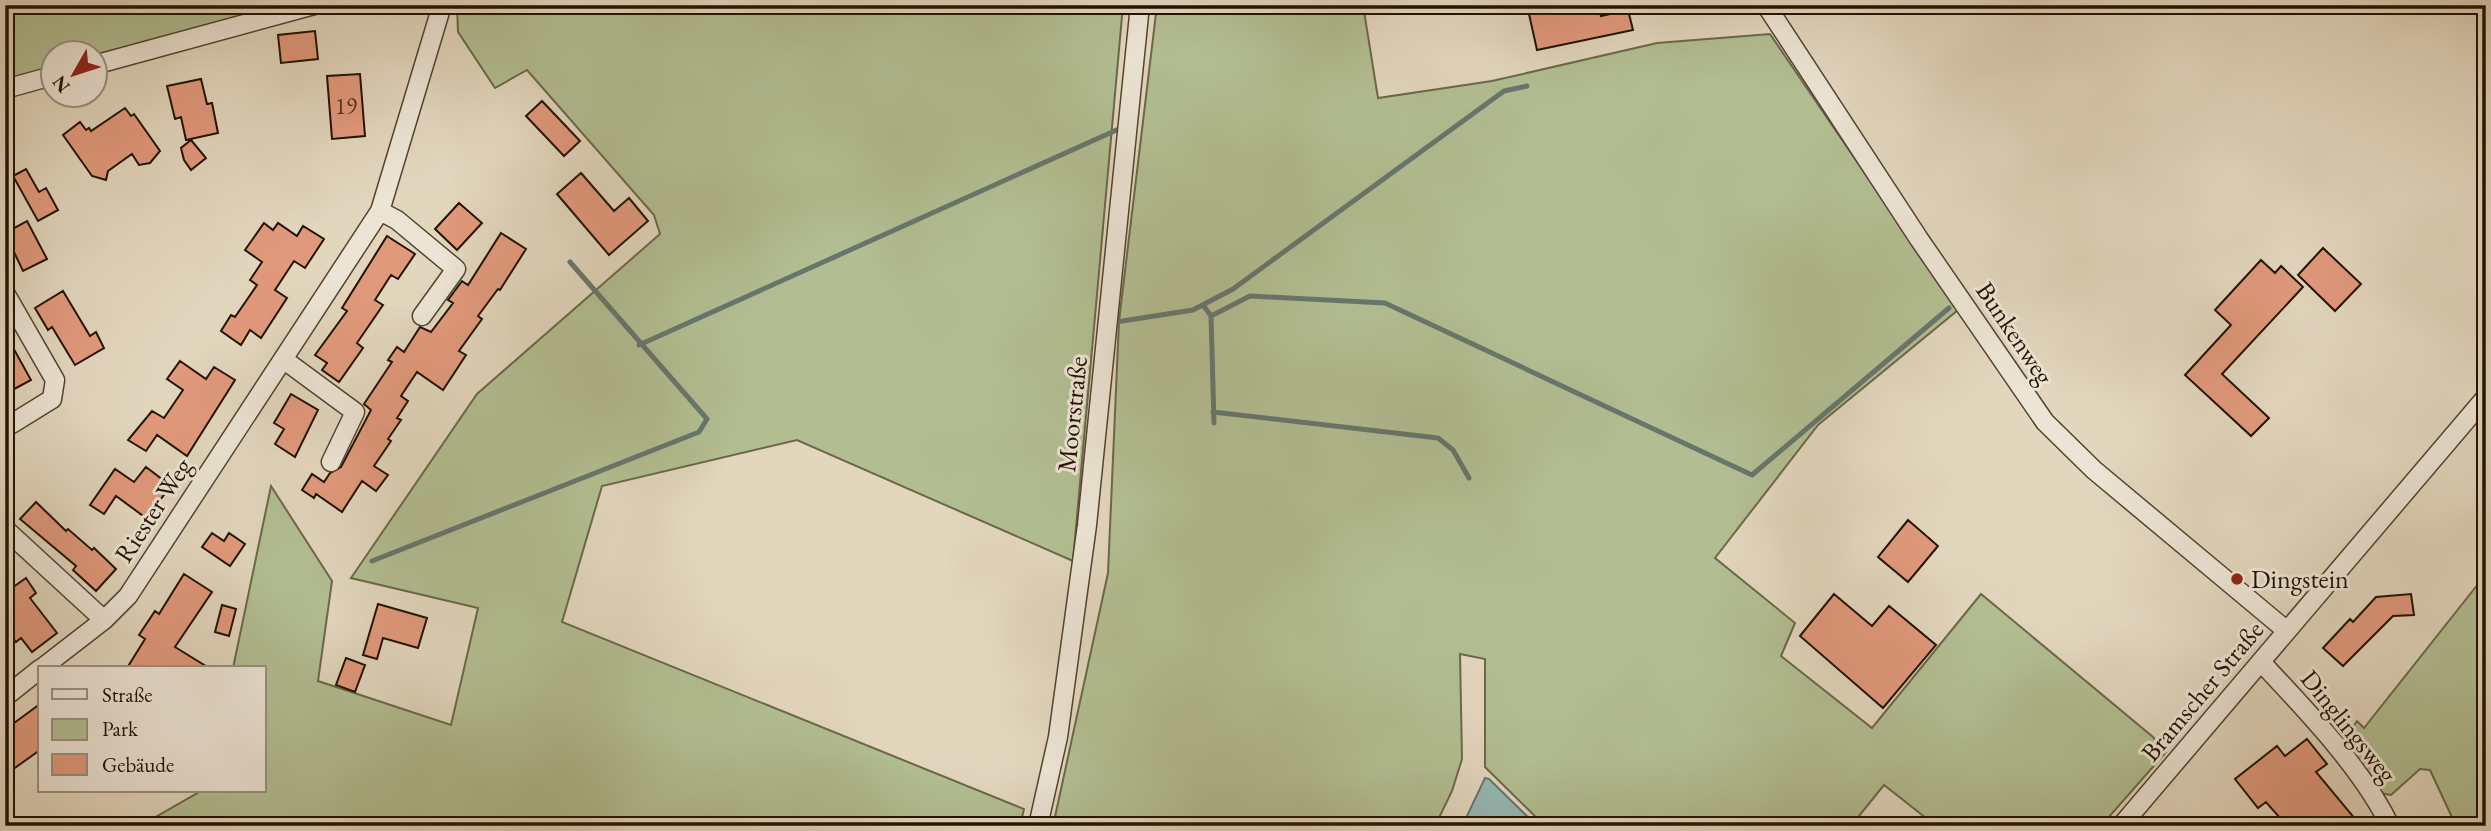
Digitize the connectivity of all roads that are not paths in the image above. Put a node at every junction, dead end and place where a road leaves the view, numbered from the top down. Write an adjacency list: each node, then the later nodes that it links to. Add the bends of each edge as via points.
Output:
1 (314, 5): 5 (street)
2 (442, 5): 8 (street, Riester Weg)
3 (1140, 5): 22 (street, Moorstraße, via 1087,525 1058,737)
4 (1766, 5): 17 (street, Bunkenweg, via 2045,422 2094,470)
5 (108, 61)
6 (38, 80): 7 (street)
7 (5, 89)
8 (380, 211): 10 (street, via 456,269); 11 (street, Riester Weg)
9 (5, 293): 13 (street, via 55,380 52,399)
10 (422, 316)
11 (283, 359): 14 (street, via 355,412); 16 (street, Riester Weg, via 128,596)
12 (2486, 397): 17 (street, Bramscher Straße)
13 (5, 428)
14 (331, 462)
15 (5, 529): 16 (street)
16 (104, 620): 19 (street, Riester Weg)
17 (2287, 631): 18 (street, Bramscher Straße)
18 (2261, 662): 23 (street, Bramscher Straße); 24 (street, Dinglingsweg, via 2322,729)
19 (45, 666)
20 (38, 671): 21 (street, Riester Weg)
21 (5, 697)
22 (1038, 826)
23 (2121, 826)
24 (2390, 826)

